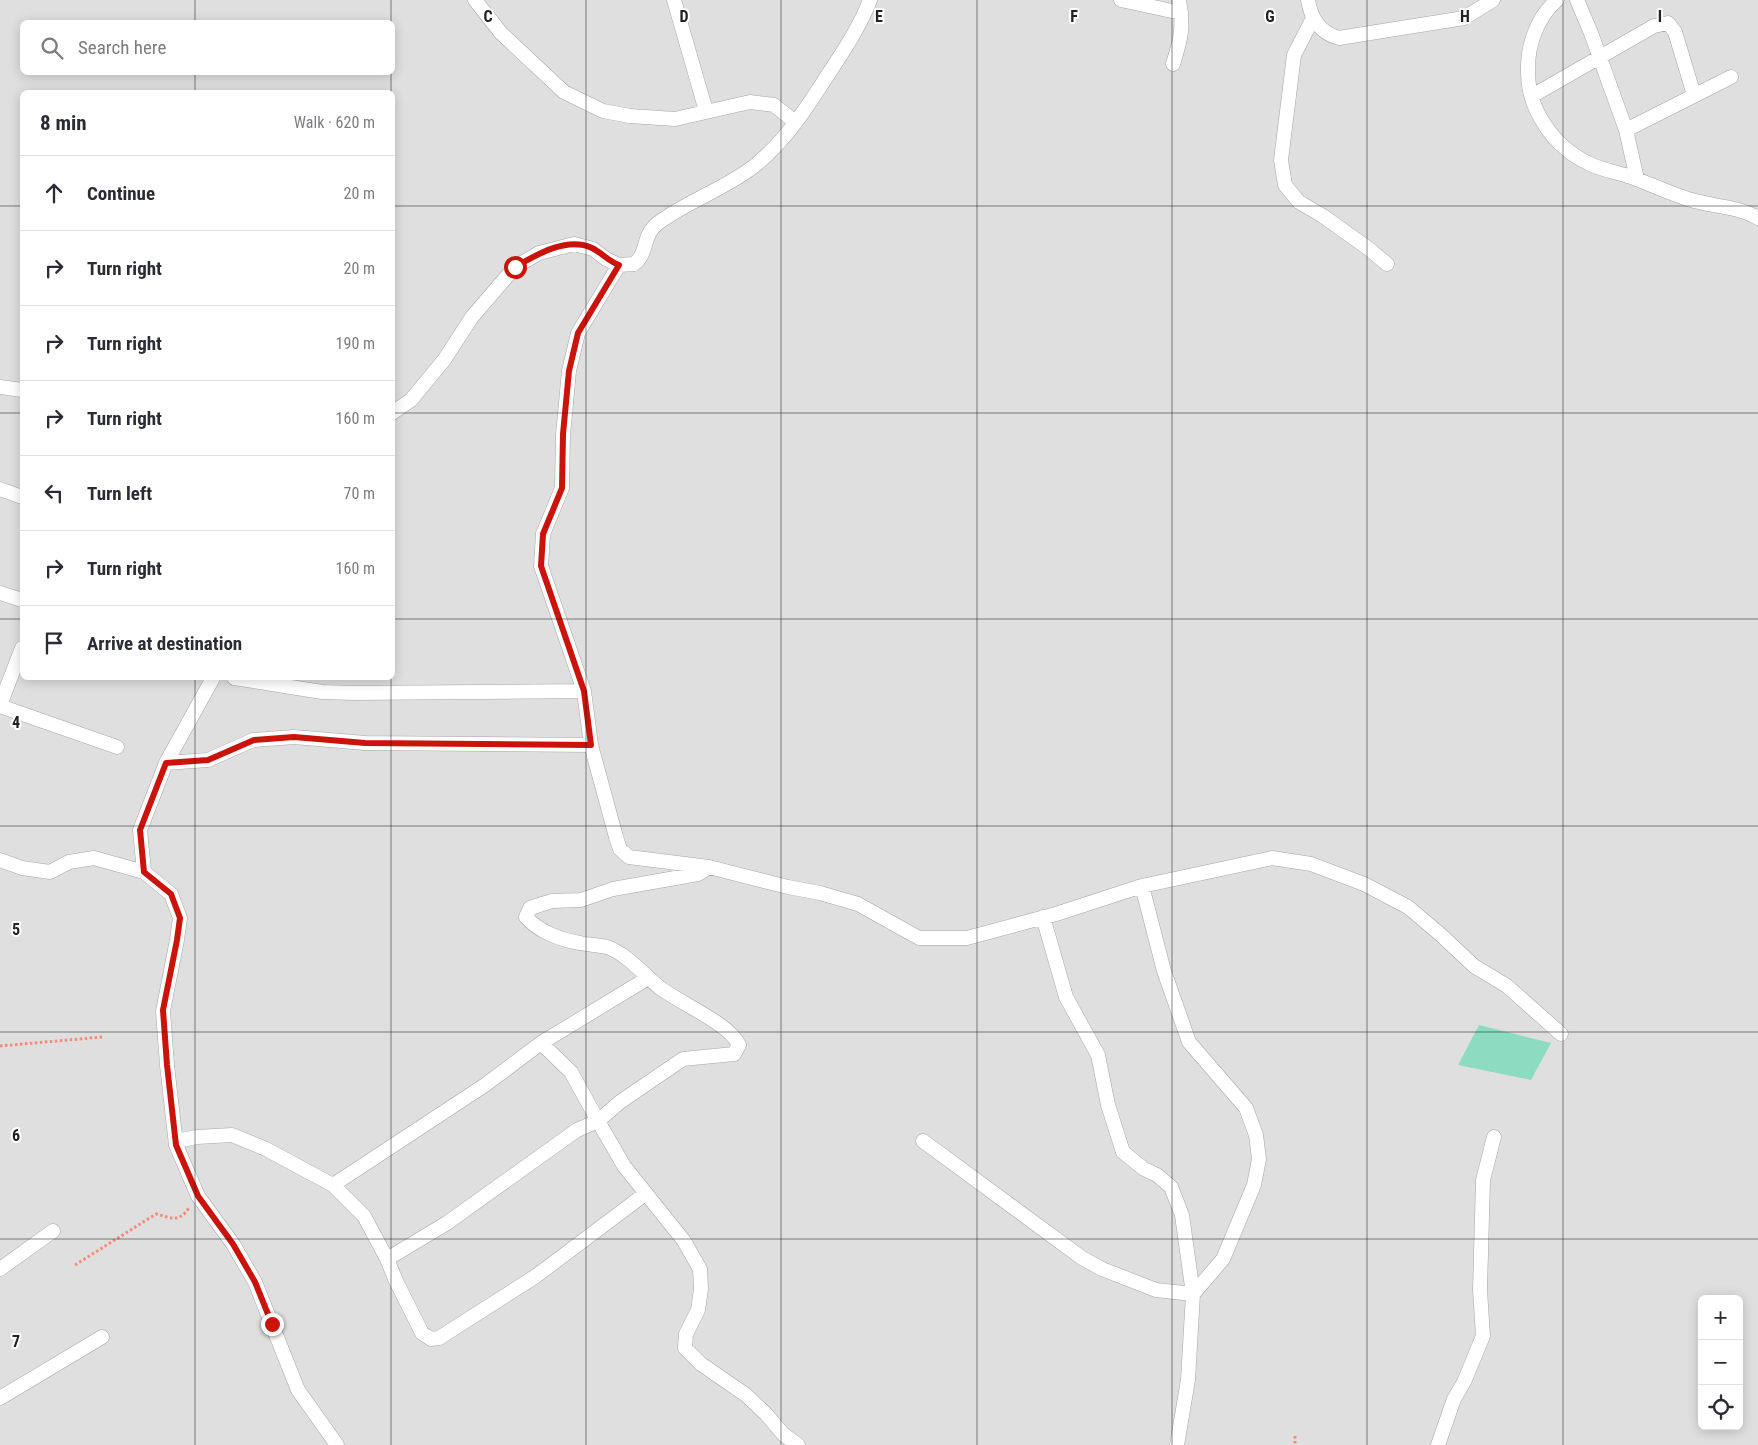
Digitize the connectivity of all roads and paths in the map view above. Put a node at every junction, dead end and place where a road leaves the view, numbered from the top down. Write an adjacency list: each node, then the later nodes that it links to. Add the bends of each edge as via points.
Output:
1 (475, 0): 16 (street, via 501,33 564,92 603,111 675,119)
2 (674, 0): 16 (street)
3 (870, 0): 17 (street, via 857,29)
4 (1121, 0): 9 (street)
5 (1308, 0): 10 (street)
6 (1493, 0): 10 (street, via 1464,18 1346,38 1326,33)
7 (1557, 0): 15 (street, via 1542,18 1532,43 1528,69)
8 (1577, 0): 11 (street)
9 (1180, 6): 12 (street, via 1182,36)
10 (1313, 18): 21 (street, via 1294,55 1281,160 1285,186 1299,202)
11 (1600, 58): 14 (street, via 1654,26 1668,23 1675,32); 15 (street); 18 (street)
12 (1173, 64)
13 (1731, 78): 14 (street)
14 (1694, 95): 18 (street)
15 (1532, 96): 19 (street, via 1546,127 1556,141 1572,154 1588,164)
16 (706, 111): 17 (street, via 750,102 774,105)
17 (795, 122): 22 (street, via 773,149 752,167 656,224 646,238 639,260 630,265)
18 (1626, 130): 19 (street)
19 (1637, 179): 20 (street, via 1689,200 1731,207)
20 (1758, 218)
21 (1387, 264)
22 (619, 265): 25 (street, via 593,248 574,244 539,253 515,267 472,316 444,360 411,400); 33 (street, via 578,333 569,371 562,488 543,534 541,566)
23 (0, 387): 24 (street)
24 (20, 390)
25 (395, 411)
26 (0, 489): 27 (street)
27 (20, 496)
28 (0, 593): 29 (street)
29 (20, 599)
30 (20, 653): 34 (street)
31 (212, 680): 37 (street)
32 (247, 680): 33 (street, via 322,692)
33 (584, 691): 35 (street)
34 (0, 705): 36 (street)
35 (591, 745): 37 (street, via 365,743 294,737 254,740 208,760); 39 (street, via 620,848 629,857)
36 (117, 748)
37 (166, 763): 40 (street, via 140,830)
38 (0, 860): 40 (street, via 22,868 50,872 69,862 94,858)
39 (709, 867): 42 (street, via 858,904 920,938 967,938); 43 (street, via 698,874 530,908 526,917 532,924 549,934 578,943 607,947 632,962)
40 (144, 872): 50 (street, via 171,894 180,918 163,1010)
41 (1142, 886): 42 (street); 44 (street, via 1272,858 1311,864 1364,884 1408,907 1474,966 1507,986); 59 (street, via 1164,971 1189,1042 1246,1108 1256,1134 1259,1159 1250,1193 1223,1259)
42 (1043, 918): 59 (street, via 1066,997 1098,1055 1108,1104 1123,1152 1172,1187 1182,1215)
43 (648, 978): 46 (street); 48 (street, via 715,1023 739,1045 734,1054 683,1059)
44 (1560, 1034)
45 (102, 1037): 47 (path)
46 (541, 1044): 48 (street, via 571,1072); 52 (street, via 485,1085)
47 (0, 1046)
48 (598, 1121): 53 (street); 56 (street, via 577,1130 447,1223)
49 (1494, 1136): 67 (street, via 1483,1180 1480,1290 1483,1336 1454,1399)
50 (176, 1141): 52 (street, via 232,1135 266,1149); 54 (street)
51 (923, 1141): 59 (street, via 1082,1258 1156,1290)
52 (333, 1185): 56 (street, via 364,1216)
53 (645, 1194): 56 (street, via 536,1276 439,1338 431,1339 422,1333); 64 (street, via 684,1242 700,1269 698,1310 686,1334 685,1348 701,1364 746,1395)
54 (198, 1196): 57 (path, via 182,1217 175,1219 156,1214); 63 (street, via 233,1244 255,1282 298,1390)
55 (53, 1231): 58 (street)
56 (387, 1259)
57 (75, 1265)
58 (0, 1269)
59 (1193, 1294): 65 (street, via 1188,1380)
60 (102, 1337): 61 (street)
61 (0, 1398)
62 (1295, 1436): 66 (path)
63 (337, 1445)
64 (798, 1445)
65 (1177, 1445)
66 (1295, 1445)
67 (1438, 1445)

